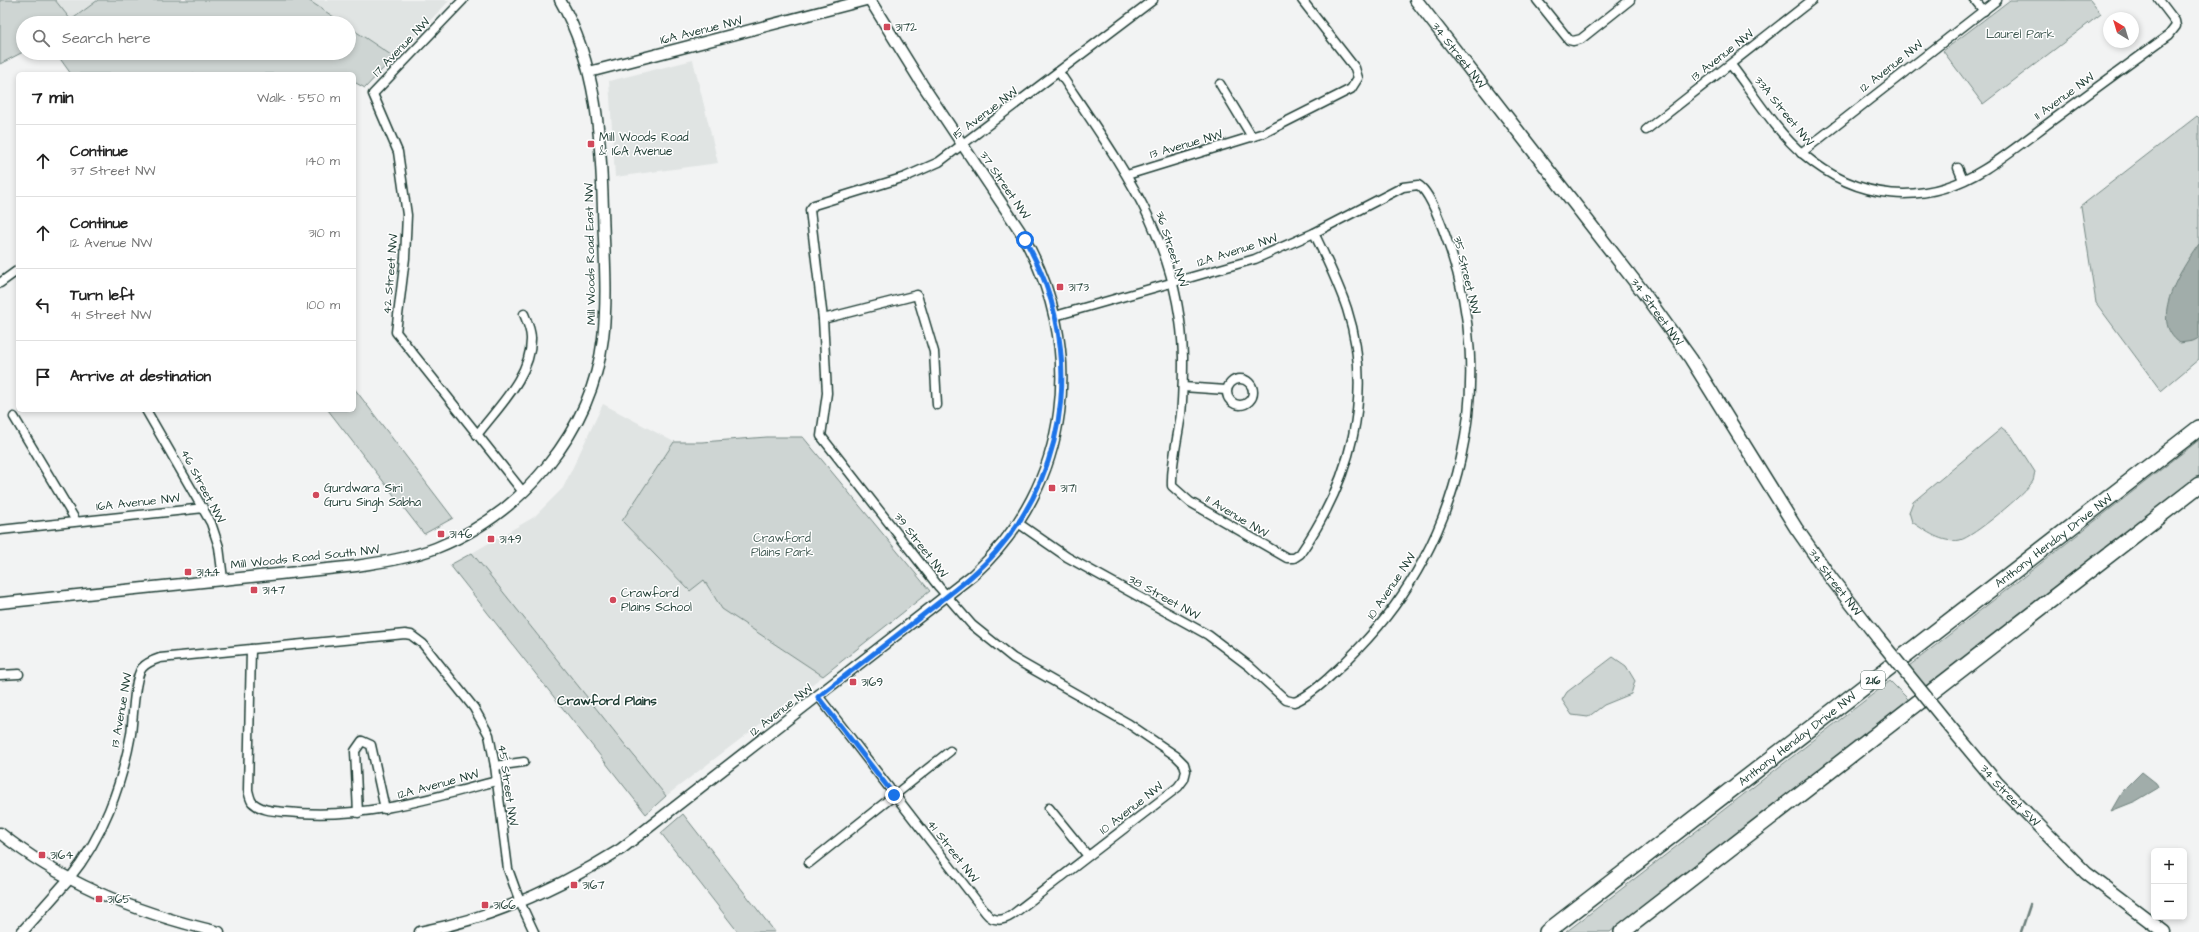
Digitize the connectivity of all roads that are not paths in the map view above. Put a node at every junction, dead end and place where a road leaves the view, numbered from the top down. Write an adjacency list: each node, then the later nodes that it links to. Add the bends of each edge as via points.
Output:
1 (463, 0): 19 (street, 17 Avenue NW)
2 (560, 0): 16 (street, Mill Woods Road East NW, via 576,34)
3 (866, 0): 16 (street, 16A Avenue NW)
4 (870, 0): 22 (street, 37 Street NW)
5 (1153, 0): 17 (street, 15 Avenue NW)
6 (1302, 0): 21 (street, 13 Avenue NW, via 1352,65 1358,78 1351,89 1290,121)
7 (1416, 0): 57 (main road, 34 Street NW, via 1643,292 1691,359 1796,528)
8 (1537, 0): 9 (street, via 1569,40 1573,41 1581,39)
9 (1630, 0)
10 (1812, 0): 15 (street, 13 Avenue NW)
11 (1975, 0): 14 (street)
12 (1997, 0): 14 (street, 12 Avenue NW)
13 (2159, 0): 26 (street, 11 Avenue NW, via 2175,21 2176,26 2169,35 2004,156)
14 (1984, 11): 23 (street, 12 Avenue NW)
15 (1731, 64): 20 (street, 13 Avenue NW); 23 (street, 33A Street NW, via 1792,144)
16 (589, 72): 48 (street, Mill Woods Road East NW, via 597,107 600,147 606,299 603,339 593,383 576,421 556,455)
17 (1059, 72): 22 (street, 15 Avenue NW); 25 (street, 36 Street NW)
18 (1220, 84): 21 (street)
19 (373, 94): 44 (street, 42 Street NW, via 398,152 407,214 405,258 396,332)
20 (1646, 130)
21 (1252, 137): 25 (street, 13 Avenue NW)
22 (962, 145): 29 (street, 15 Avenue NW, via 939,162 916,173); 35 (street, 37 Street NW, via 1031,250)
23 (1802, 153): 28 (street, 33A Street NW, via 1824,170 1869,190 1899,194)
24 (1958, 168): 26 (street)
25 (1127, 175): 32 (street, 36 Street NW, via 1152,221)
26 (1963, 180): 28 (street, 11 Avenue NW)
27 (1418, 185): 30 (street, 12A Avenue NW, via 1403,187); 45 (street, 35 Street NW, via 1424,189 1444,233 1465,305 1470,348 1470,383 1468,422)
28 (1936, 191)
29 (811, 207): 36 (street, 39 Street NW)
30 (1314, 233): 32 (street, 12A Avenue NW, via 1255,259); 47 (street, 11 Avenue NW, via 1336,280 1350,321 1358,402 1353,440 1337,490 1310,540 1294,558 1280,556 1190,502)
31 (16, 272): 33 (street)
32 (1172, 283): 35 (street, 12A Avenue NW); 37 (street, 36 Street NW, via 1181,327)
33 (0, 284)
34 (524, 314): 44 (street, via 531,342 520,378)
35 (1055, 316): 40 (street, 37 Street NW, via 1062,370)
36 (823, 319): 39 (street, via 917,295 934,352); 54 (street, 39 Street NW, via 827,393 821,436)
37 (1183, 387): 38 (street); 47 (street, 36 Street NW)
38 (1226, 390)
39 (937, 405)
40 (1061, 406): 51 (street, 12 Avenue NW, via 1054,442 1044,472)
41 (147, 412): 49 (street, 46 Street NW)
42 (14, 417): 50 (street)
43 (2199, 428): 82 (highway, Anthony Henday Drive NW / 216)
44 (477, 435): 48 (street, 42 Street NW)
45 (1463, 450): 62 (street, 10 Avenue NW, via 1443,518 1426,556 1399,600 1342,665 1301,698)
46 (2199, 485): 83 (highway)
47 (1172, 486)
48 (523, 492): 53 (street, Mill Woods Road South NW, via 472,530 440,546 411,556 356,566)
49 (204, 508): 50 (street, 16A Avenue NW); 53 (street, 46 Street NW, via 216,538)
50 (76, 522): 52 (street, 16A Avenue NW)
51 (1018, 523): 54 (street, 12 Avenue NW, via 980,569); 62 (street, 38 Street NW, via 1067,557 1208,635)
52 (0, 530)
53 (223, 579): 55 (street, Mill Woods Road South NW)
54 (947, 596): 61 (street, 12 Avenue NW); 66 (street, 39 Street NW, via 972,625 998,648 1151,738 1181,761)
55 (0, 603)
56 (415, 637): 58 (street, 13 Avenue NW, via 392,634); 65 (street, 45 Street NW, via 481,719 489,735)
57 (1878, 638): 84 (main road, 34 Street SW, bridge, via 1997,783 2081,868)
58 (251, 649): 71 (street, 12A Avenue NW, via 248,790 252,801 267,810 327,815); 75 (street, 13 Avenue NW, via 160,658 141,668 130,736 114,797 90,848)
59 (19, 674): 60 (street)
60 (0, 675)
61 (818, 697): 68 (street, 41 Street NW); 76 (street, 12 Avenue NW, via 621,849 558,886)
62 (1291, 702)
63 (950, 751): 68 (street)
64 (524, 762): 65 (street)
65 (495, 766): 67 (street, 45 Street NW)
66 (1186, 775): 73 (street, 10 Avenue NW, via 1178,787)
67 (496, 781): 70 (street, 12A Avenue NW); 76 (street, 45 Street NW, via 508,869)
68 (894, 795): 74 (street); 77 (street, 41 Street NW, via 988,916)
69 (1049, 808): 73 (street)
70 (385, 810): 71 (street, 12A Avenue NW); 71 (street, 12A Avenue NW, via 371,745 362,741 355,751)
71 (358, 813)
72 (0, 833): 75 (street)
73 (1088, 856): 77 (street, 10 Avenue NW, via 1012,915)
74 (809, 863)
75 (69, 879): 78 (street, 13 Avenue NW); 79 (street, via 164,918)
76 (520, 902): 80 (street, 12 Avenue NW, via 474,918); 81 (street, 45 Street NW)
77 (996, 920)
78 (22, 932)
79 (218, 932)
80 (420, 932)
81 (534, 932)
82 (1547, 932)
83 (1622, 932)
84 (2164, 932)

